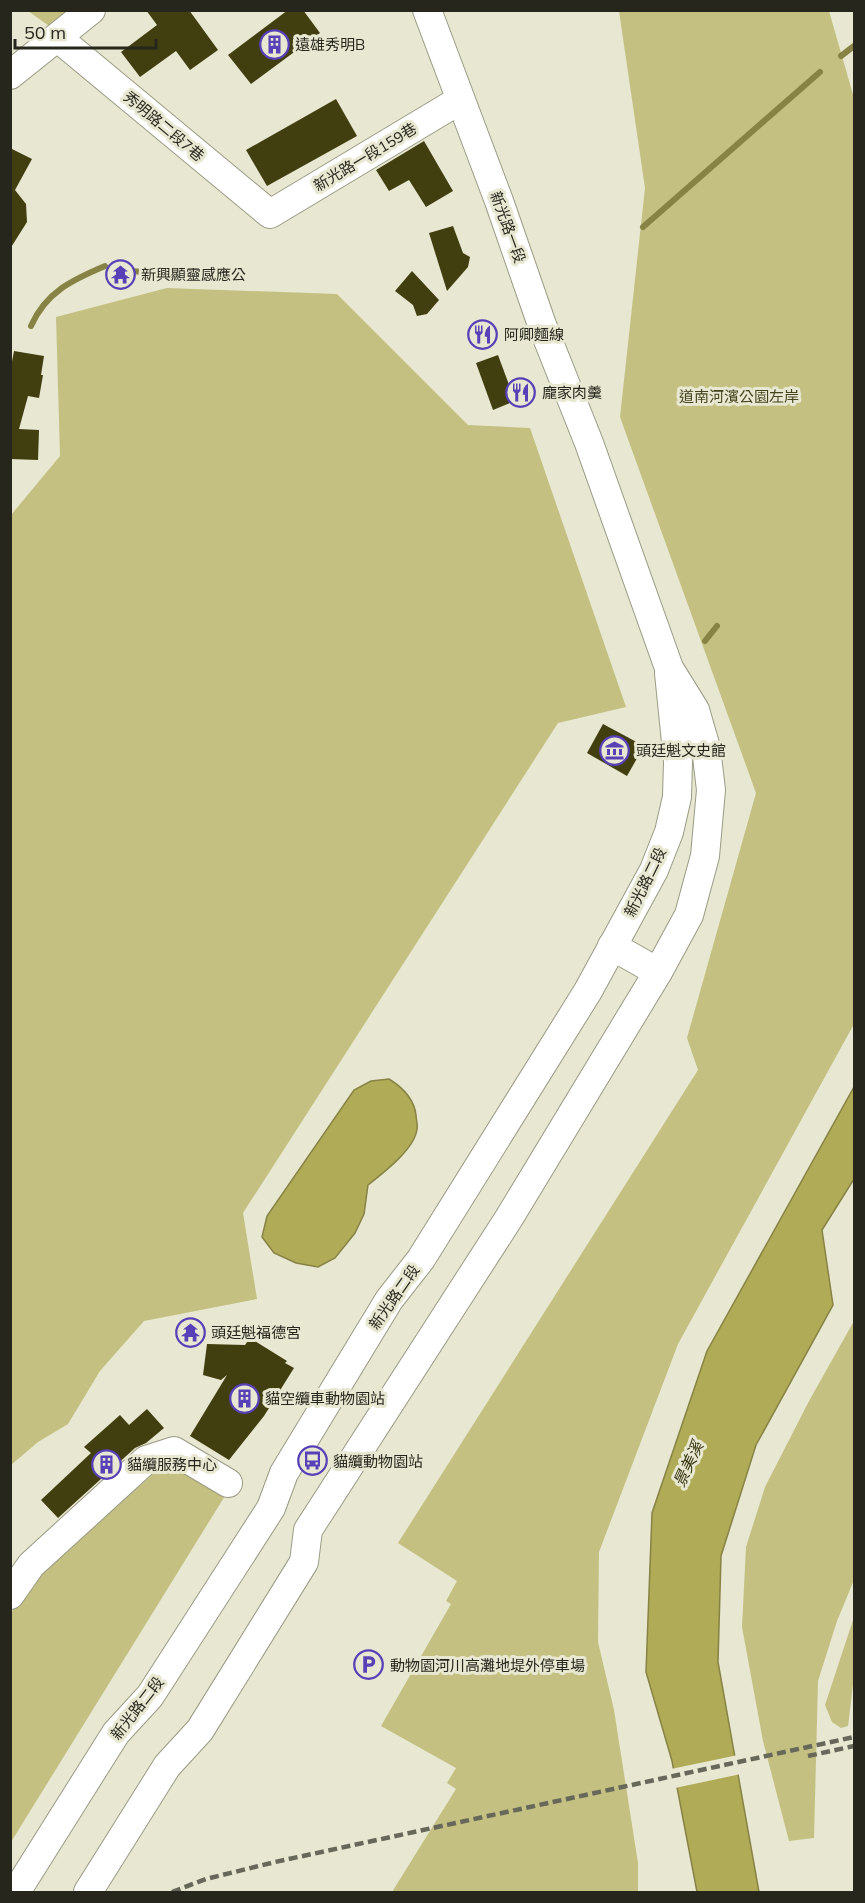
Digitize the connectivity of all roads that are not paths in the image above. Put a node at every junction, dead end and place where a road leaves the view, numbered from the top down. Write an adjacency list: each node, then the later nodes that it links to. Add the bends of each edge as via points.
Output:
1 (91, 10): 3 (street)
2 (427, 10): 5 (street, 新光路一段)
3 (58, 38): 4 (street); 6 (street, 秀明路二段7巷)
4 (10, 75)
5 (460, 100): 6 (street, 新光路一段159巷); 7 (street, 新光路一段)
6 (270, 214)
7 (589, 443): 8 (street, 新光路二段)
8 (669, 668): 9 (street, 新光路二段, via 678,762 677,797 654,870); 10 (street, 新光路二段, via 694,710 706,748 711,790 705,856 689,915)
9 (612, 946): 10 (street); 13 (street, 新光路二段, via 421,1259 376,1320 284,1473 271,1508 150,1696 116,1733)
10 (658, 972): 14 (street, 新光路二段, via 510,1218 308,1530 303,1562 200,1730 167,1766)
11 (228, 1483): 12 (street, via 174,1451 146,1460 31,1565)
12 (10, 1595)
13 (16, 1893)
14 (88, 1893)

